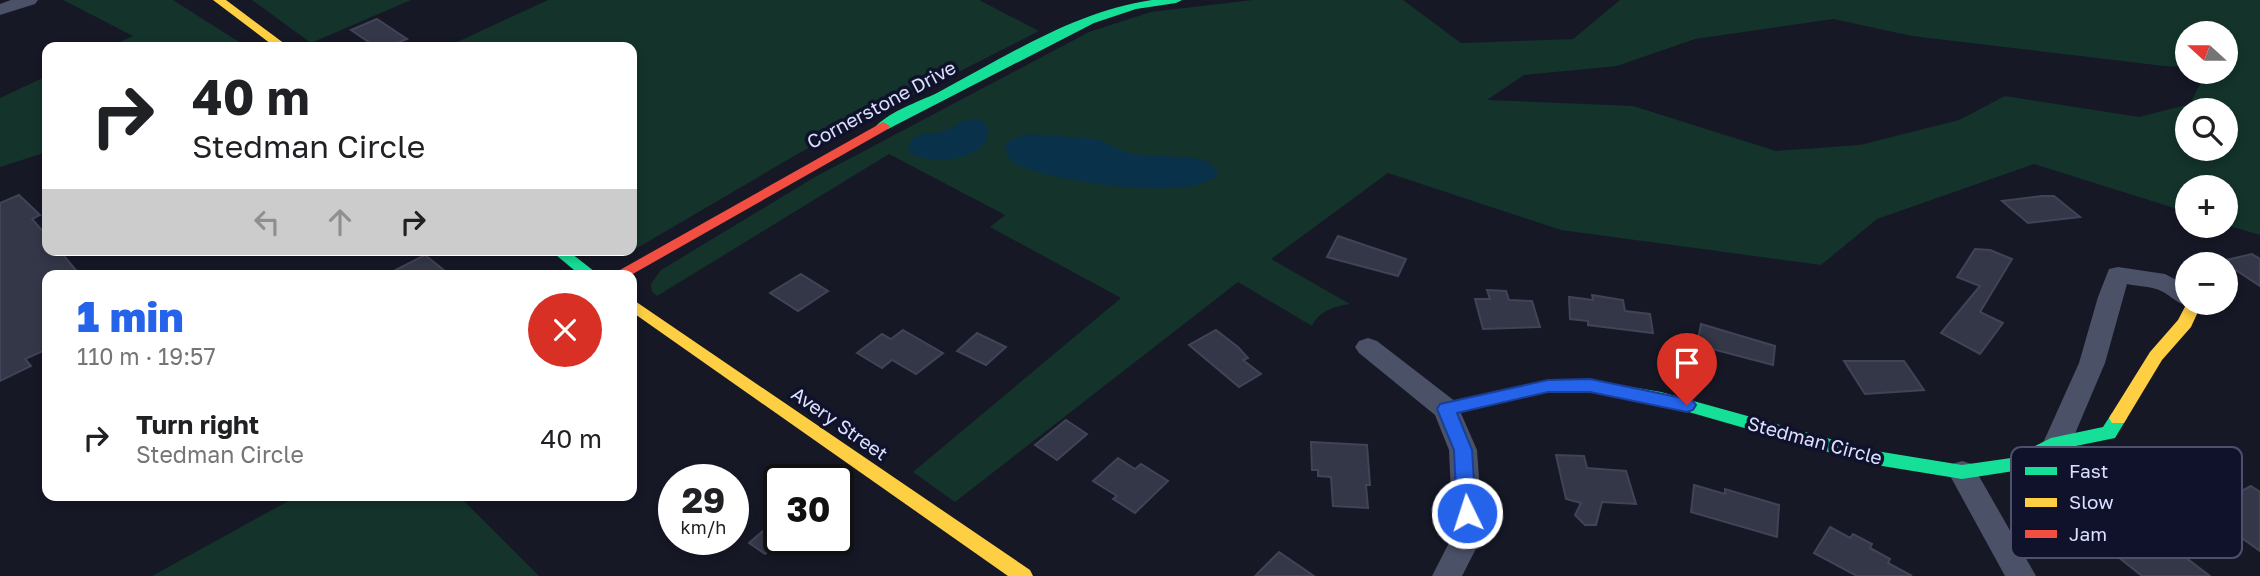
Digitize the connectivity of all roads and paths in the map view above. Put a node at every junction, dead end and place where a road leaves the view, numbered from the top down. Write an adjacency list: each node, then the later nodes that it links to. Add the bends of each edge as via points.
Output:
1 (29, 0): 4 (street)
2 (219, 0): 5 (street)
3 (1176, 0): 8 (street, Cornerstone Drive, via 1132,6 1021,54 750,198)
4 (0, 10)
5 (276, 42)
6 (565, 256): 7 (street)
7 (583, 270)
8 (628, 270)
9 (2175, 289): 14 (street, via 2165,282 2118,275 2092,363)
10 (637, 307): 18 (street, Avery Street)
11 (2189, 315): 14 (street, Stedman Circle, via 2156,356 2109,433)
12 (1368, 347): 13 (street)
13 (1446, 409): 17 (street, Stedman Circle, via 1548,386 1590,386 1661,398 1870,457); 19 (street, via 1463,450 1468,535)
14 (2057, 443): 15 (street, Stedman Circle)
15 (2049, 447)
16 (2011, 464): 17 (street, Stedman Circle)
17 (1962, 472): 20 (street)
18 (1023, 576)
19 (1447, 576)
20 (2021, 576)

